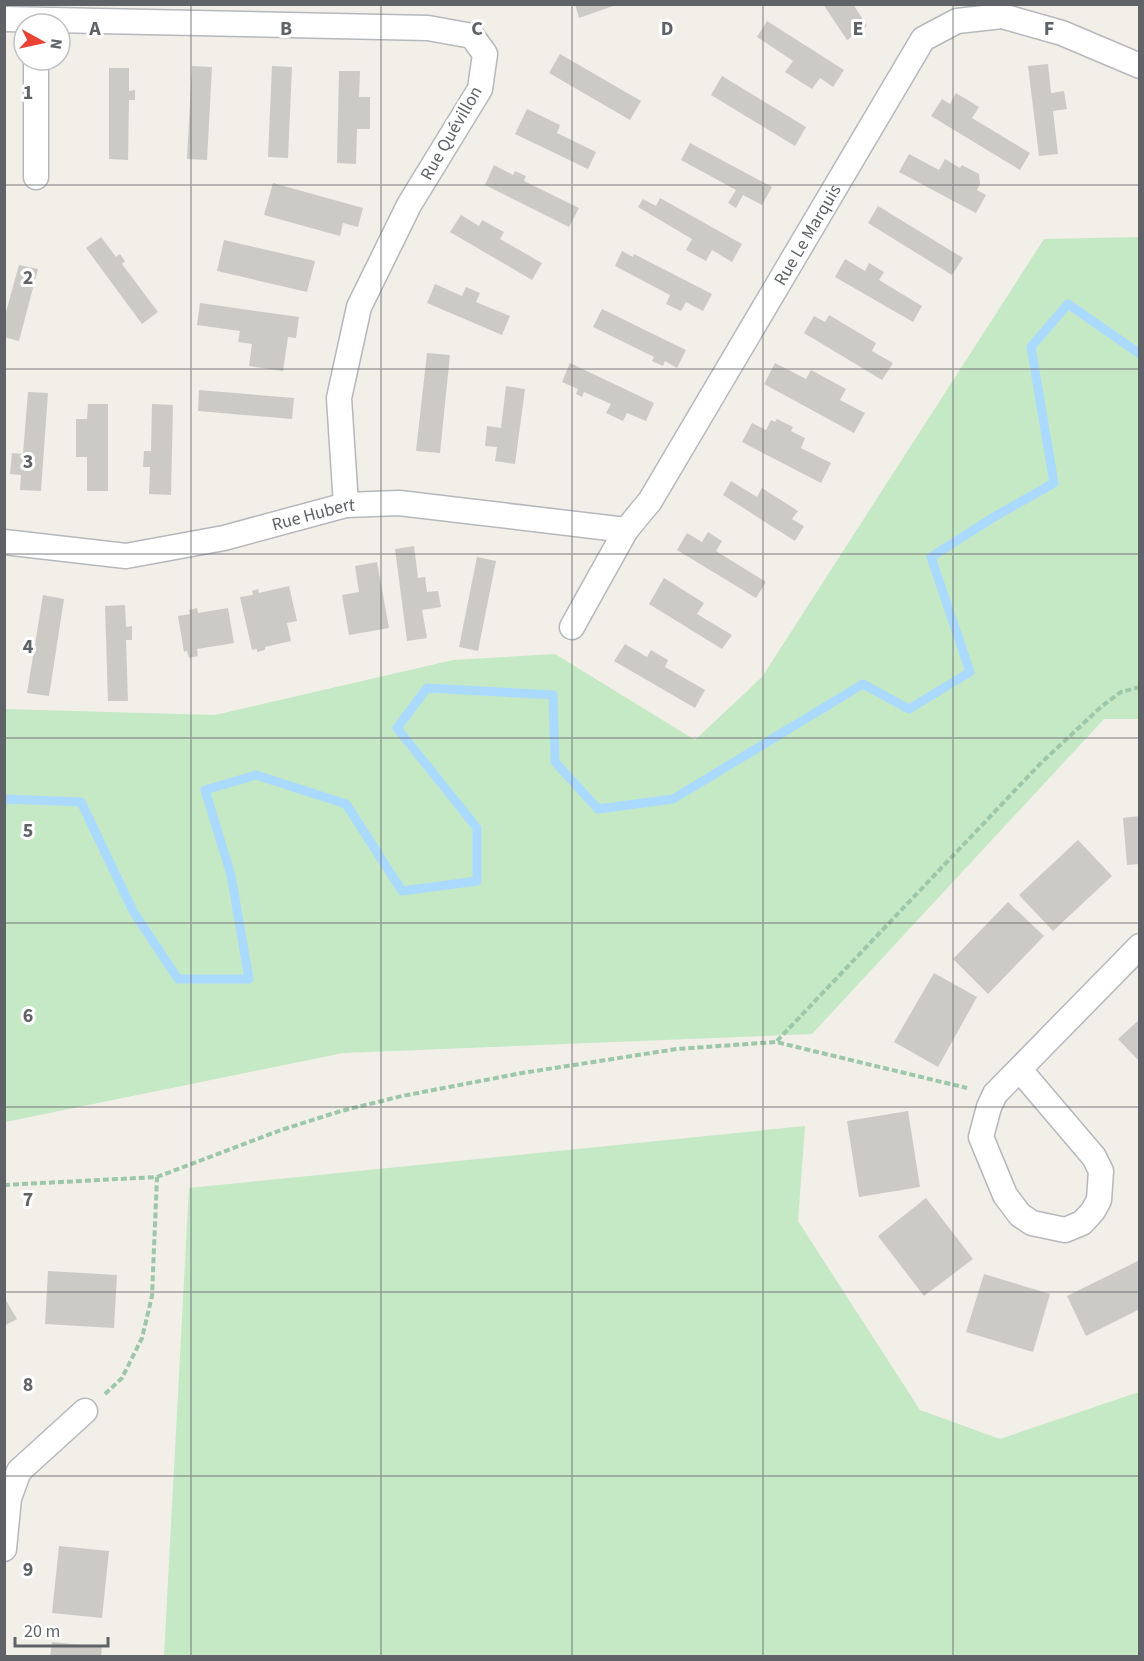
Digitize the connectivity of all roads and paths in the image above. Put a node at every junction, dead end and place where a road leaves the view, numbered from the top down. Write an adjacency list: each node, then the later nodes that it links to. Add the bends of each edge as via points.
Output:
1 (72, 23): 5 (street, Rue Quévillon, via 428,28 472,36 485,54 480,89 409,205 359,307 339,398)
2 (1140, 66): 6 (street, Rue Le Marquis, via 1062,33 1002,16 957,21 922,39 650,501)
3 (36, 72): 4 (street)
4 (36, 177)
5 (346, 505): 6 (street, Rue Hubert, via 399,503); 7 (street, Rue Hubert, via 224,538 126,556)
6 (626, 530): 8 (street, Rue Le Marquis)
7 (4, 542)
8 (572, 627)
9 (1140, 687): 11 (path, via 1121,692 1102,706 1055,750)
10 (1140, 946): 12 (street)
11 (776, 1042): 13 (path); 14 (path, via 676,1048 402,1096 281,1130)
12 (1020, 1070): 13 (street); 13 (street, via 1094,1157 1101,1171 1099,1200 1082,1223 1065,1230 1032,1223 1020,1215 1005,1195 981,1137)
13 (995, 1094)
14 (157, 1177): 15 (path); 16 (path, via 152,1296 142,1338 122,1378)
15 (4, 1185)
16 (85, 1411): 17 (street, via 20,1471 9,1498)
17 (4, 1549)

